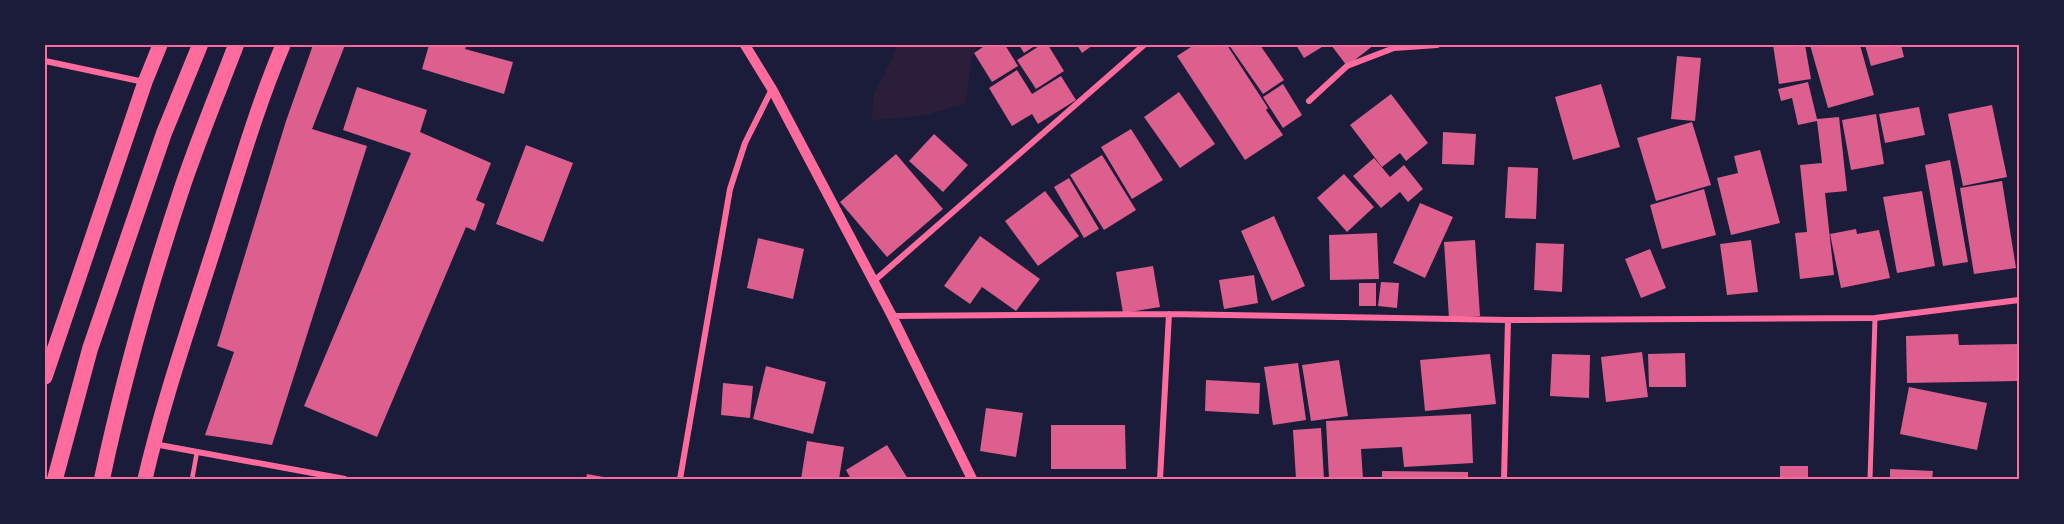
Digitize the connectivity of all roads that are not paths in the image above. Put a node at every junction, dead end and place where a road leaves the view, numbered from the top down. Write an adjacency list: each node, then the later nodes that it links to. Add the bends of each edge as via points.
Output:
1 (160, 45): 9 (main road)
2 (200, 45): 21 (highway, via 164,133 90,349)
3 (236, 45): 22 (highway, via 183,183 149,292)
4 (283, 45): 19 (main road, via 267,84)
5 (745, 45): 10 (street)
6 (1144, 45): 12 (street)
7 (1437, 45): 11 (street, via 1394,48 1347,66)
8 (45, 61): 9 (street)
9 (146, 82): 18 (main road)
10 (772, 89): 12 (street); 26 (street, via 745,143 730,189)
11 (1309, 101)
12 (874, 281): 15 (street)
13 (2019, 300): 16 (street)
14 (1169, 314): 15 (street); 17 (street); 28 (street)
15 (892, 316): 27 (street)
16 (1875, 318): 17 (street); 30 (street)
17 (1508, 320): 29 (street)
18 (45, 376)
19 (153, 444): 20 (street); 23 (main road)
20 (197, 452): 24 (lane); 25 (street)
21 (56, 479)
22 (102, 479)
23 (146, 479)
24 (192, 479)
25 (345, 479)
26 (680, 479)
27 (972, 479)
28 (1160, 479)
29 (1504, 479)
30 (1870, 479)

